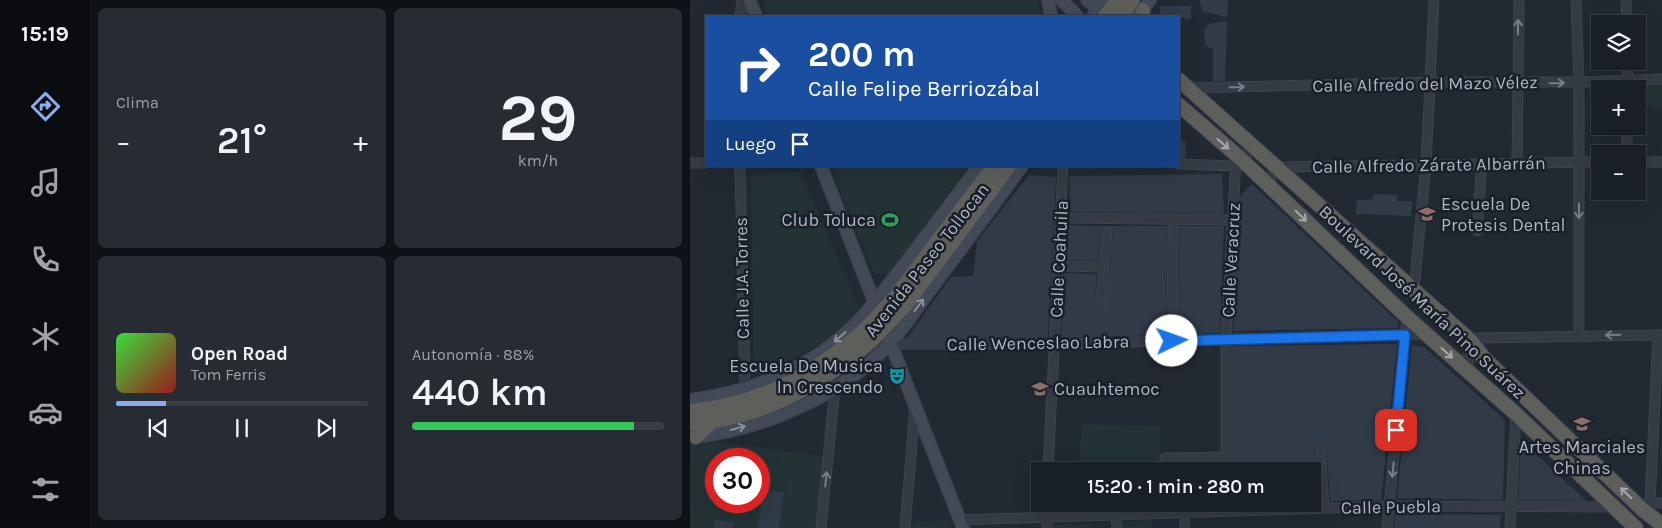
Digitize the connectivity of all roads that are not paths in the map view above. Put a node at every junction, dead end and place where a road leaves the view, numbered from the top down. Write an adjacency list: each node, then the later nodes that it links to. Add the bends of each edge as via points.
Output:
1 (742, 0): 14 (street)
2 (749, 0): 15 (main road)
3 (1048, 0): 16 (main road)
4 (1062, 0): 17 (main road)
5 (1087, 0): 13 (main road)
6 (1117, 0): 13 (highway, bridge)
7 (1123, 0): 12 (main road)
8 (1434, 0): 22 (street)
9 (1519, 0): 24 (street, one-way to 9)
10 (1576, 0): 23 (street)
11 (1626, 0): 19 (street)
12 (1142, 8): 18 (highway, bridge)
13 (1101, 12)
14 (740, 15)
15 (756, 15)
16 (1051, 15)
17 (1076, 15)
18 (1124, 15)
19 (1627, 15)
20 (1662, 79): 21 (street, Calle Alfredo del Mazo Vélez)
21 (1646, 81)
22 (1429, 82): 24 (street, Calle Alfredo del Mazo Vélez); 26 (street, Calle Alfredo del Mazo Vélez, one-way to 22); 39 (street)
23 (1578, 82): 24 (street, Calle Alfredo del Mazo Vélez, one-way to 23); 25 (street, Calle Alfredo del Mazo Vélez); 29 (street)
24 (1518, 83): 37 (street)
25 (1591, 83)
26 (1183, 84): 28 (highway, Boulevard José María Pino Suárez)
27 (1180, 106): 35 (highway, Boulevard José María Pino Suárez, one-way to 35)
28 (1253, 146): 35 (street); 47 (highway, Boulevard José María Pino Suárez)
29 (1579, 162): 30 (street, Calle Alfredo Zárate Albarrán); 37 (street, Calle Alfredo Zárate Albarrán); 64 (street, one-way to 64)
30 (1591, 162)
31 (1646, 162): 32 (street)
32 (1662, 162)
33 (690, 163): 34 (street)
34 (705, 163)
35 (1239, 163): 38 (street); 48 (highway, Boulevard José María Pino Suárez); 51 (street, Calle Veracruz)
36 (1482, 163): 37 (street, Calle Alfredo Zárate Albarrán); 39 (street, Calle Alfredo Zárate Albarrán); 52 (street)
37 (1517, 163)
38 (1180, 164)
39 (1426, 165): 47 (street, Calle Alfredo Zárate Albarrán); 56 (street)
40 (740, 167): 73 (street, Calle J.A. Torres)
41 (821, 167): 58 (main road)
42 (978, 167): 58 (main road, Avenida Paseo Tollocan)
43 (993, 167): 57 (highway, Avenida Paseo Tollocan)
44 (1008, 167): 57 (highway, Avenida Paseo Tollocan)
45 (1021, 167): 69 (main road, Avenida Paseo Tollocan, one-way to 45)
46 (1063, 167): 49 (street, Calle Coahuila)
47 (1279, 167): 48 (street); 56 (highway, Boulevard José María Pino Suárez)
48 (1266, 182): 60 (highway, Boulevard José María Pino Suárez, one-way to 60)
49 (1062, 218): 50 (street); 54 (street, Calle Coahuila)
50 (1173, 219): 51 (street); 67 (street)
51 (1233, 220): 66 (street, Calle Veracruz)
52 (1477, 231)
53 (1107, 232): 55 (street)
54 (1059, 266): 55 (street); 70 (street, Calle Coahuila)
55 (1104, 267): 59 (street)
56 (1414, 289): 68 (highway, Boulevard José María Pino Suárez)
57 (900, 301): 65 (highway, Avenida Paseo Tollocan, bridge)
58 (875, 303): 69 (main road); 73 (main road, Avenida Paseo Tollocan, one-way to 73, via 820,353)
59 (1100, 312)
60 (1407, 317): 61 (highway, Boulevard José María Pino Suárez); 62 (street)
61 (1426, 334): 62 (street, Calle Wenceslao Labra); 71 (highway, Boulevard José María Pino Suárez, one-way to 71)
62 (1405, 335): 66 (street, Calle Wenceslao Labra); 86 (street, one-way to 86)
63 (1660, 335): 64 (street, one-way to 64); 78 (street)
64 (1579, 336): 68 (street, via 1477,338)
65 (866, 337): 76 (highway, Avenida Paseo Tollocan, via 783,386 725,406); 79 (highway, Avenida Paseo Tollocan, via 844,365 794,396 711,423)
66 (1226, 338): 67 (street, Calle Wenceslao Labra); 81 (street, Calle Veracruz)
67 (1172, 341): 70 (street, Calle Wenceslao Labra)
68 (1471, 341): 71 (street); 96 (highway, Boulevard José María Pino Suárez, one-way to 68, via 1483,357)
69 (890, 344): 70 (street, Calle Wenceslao Labra); 72 (main road, Avenida Paseo Tollocan); 75 (main road)
70 (1054, 344): 83 (street, Calle Coahuila)
71 (1468, 372): 77 (highway, Boulevard José María Pino Suárez)
72 (835, 388): 79 (main road, Avenida Paseo Tollocan, one-way to 72, via 736,429 771,418); 97 (street, one-way to 72)
73 (745, 390): 74 (main road, Avenida Paseo Tollocan)
74 (690, 400)
75 (915, 402): 95 (main road); 98 (street)
76 (690, 411)
77 (1516, 414): 87 (street); 88 (highway, Boulevard José María Pino Suárez)
78 (1658, 418): 85 (street, via 1650,503)
79 (692, 433)
80 (1320, 445): 89 (street)
81 (1226, 457): 82 (street); 84 (street, Calle Veracruz)
82 (1165, 458)
83 (1048, 462)
84 (1226, 462)
85 (1662, 503)
86 (1389, 506): 87 (street, Calle Puebla); 89 (street, Calle Puebla); 102 (street)
87 (1511, 506): 88 (street, Calle Puebla); 103 (street)
88 (1613, 507): 104 (highway, Boulevard José María Pino Suárez)
89 (1324, 508)
90 (1047, 512): 94 (street)
91 (1192, 512): 92 (street, Calle Puebla)
92 (1184, 513): 93 (street, Calle Puebla); 101 (street)
93 (1116, 515): 94 (street, Calle Puebla); 100 (street)
94 (1047, 517): 95 (street, Calle Puebla); 99 (street)
95 (961, 524)
96 (1662, 525)
97 (821, 528)
98 (905, 528)
99 (1047, 528)
100 (1117, 528)
101 (1185, 528)
102 (1387, 528)
103 (1510, 528)
104 (1636, 528)

